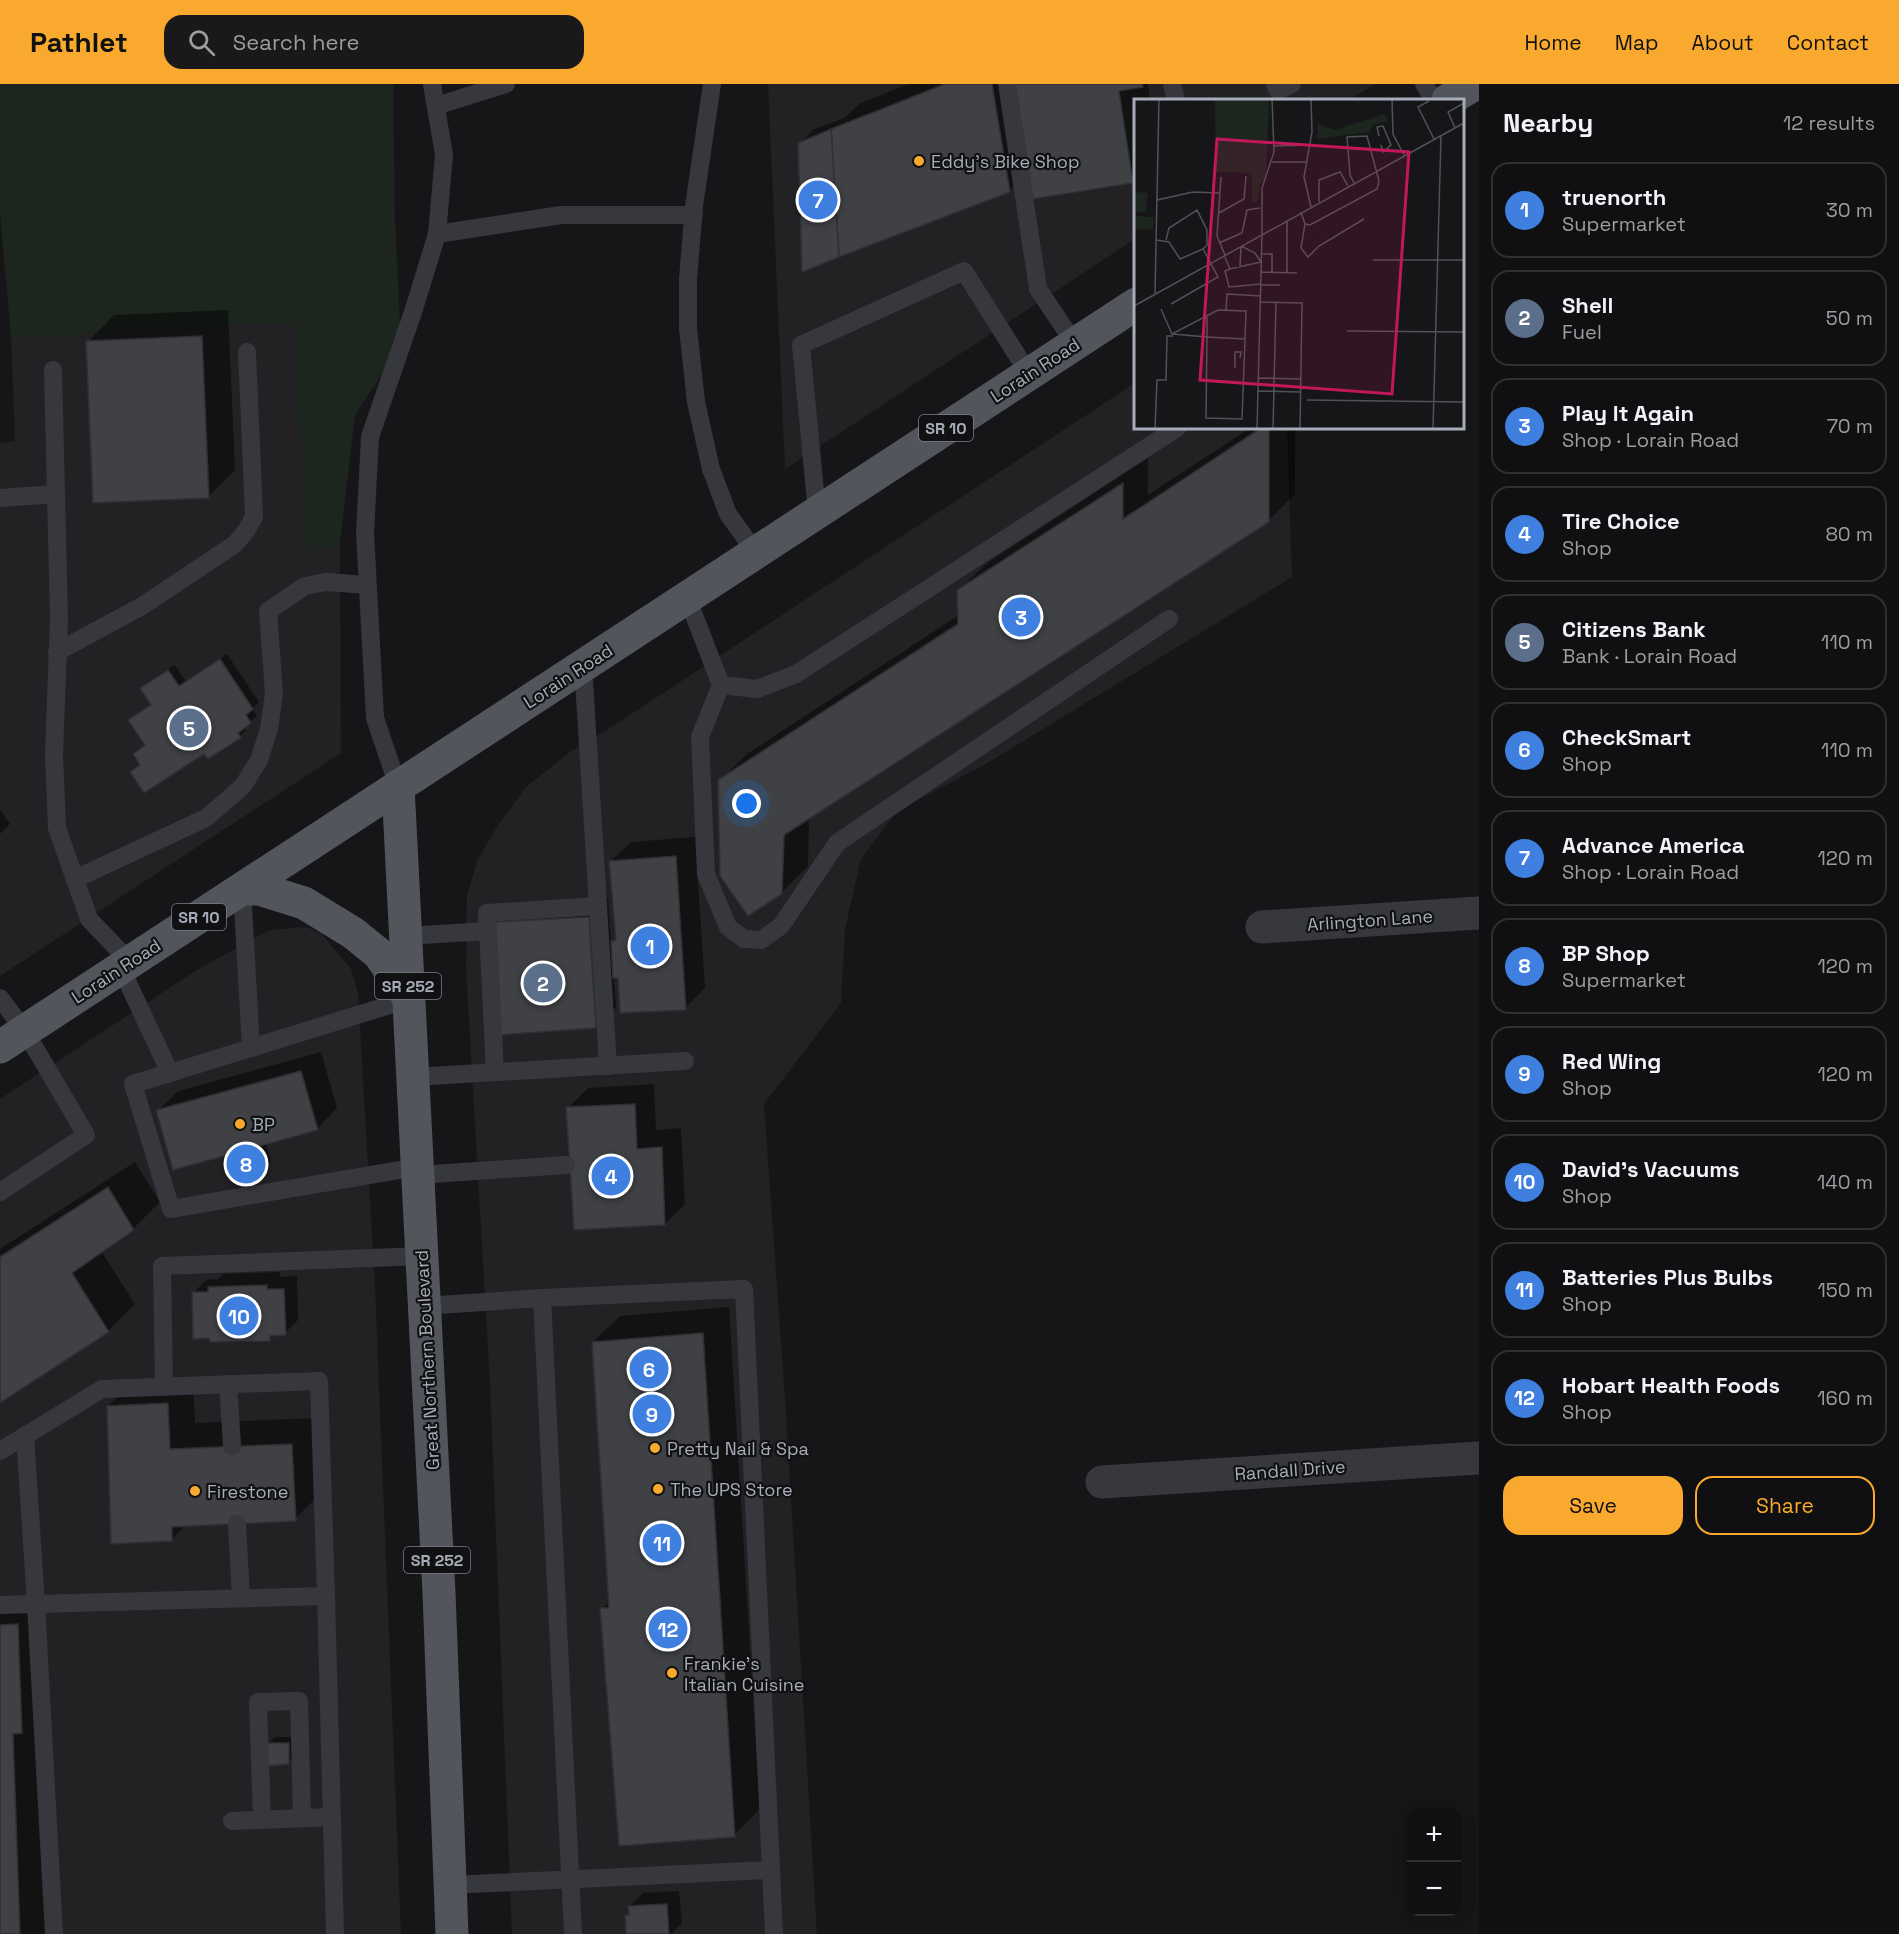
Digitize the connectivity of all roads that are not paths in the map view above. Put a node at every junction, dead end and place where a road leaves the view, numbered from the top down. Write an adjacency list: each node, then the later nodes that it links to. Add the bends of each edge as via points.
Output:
1 (432, 84): 11 (lane)
2 (506, 84): 11 (lane)
3 (712, 84): 12 (lane)
4 (1008, 84): 15 (lane, via 1038,289)
5 (1172, 84): 8 (lane)
6 (1424, 84): 9 (lane)
7 (1475, 84): 10 (main road)
8 (1176, 99)
9 (1433, 99)
10 (1450, 99)
11 (436, 106): 13 (lane, via 444,155)
12 (694, 215): 13 (lane, via 561,215); 23 (lane, via 688,328 696,402 711,468 728,514)
13 (437, 234): 24 (lane, via 370,437 365,533)
14 (1134, 305): 15 (main road, Lorain Road / SR 10)
15 (1075, 344): 18 (main road, Lorain Road / SR 10)
16 (246, 352): 27 (lane, via 254,517 246,531 235,544 142,606)
17 (53, 370): 20 (lane)
18 (1029, 374): 22 (main road, Lorain Road / SR 10); 22 (lane, via 964,271 801,345)
19 (1175, 429): 29 (lane, via 796,674 757,689)
20 (56, 494): 21 (lane); 27 (lane)
21 (0, 498)
22 (817, 512): 23 (main road, Lorain Road / SR 10)
23 (756, 553): 25 (main road, Lorain Road / SR 10)
24 (367, 585): 30 (lane, via 375,718); 31 (lane, via 326,582 305,586 268,611 274,694 270,729 259,760 243,786 206,818)
25 (687, 597): 28 (main road, Lorain Road / SR 10); 29 (lane)
26 (1169, 619): 29 (lane, via 837,843 781,926 761,940 744,939 728,927 706,874 700,737)
27 (57, 652): 31 (lane, via 57,828)
28 (583, 665): 30 (main road, Lorain Road / SR 10); 33 (lane)
29 (721, 685)
30 (398, 786): 32 (main road, Lorain Road / SR 10); 37 (main road, Great Northern Boulevard / SR 252)
31 (75, 879): 38 (lane, via 89,919)
32 (242, 889): 38 (main road, Lorain Road / SR 10); 40 (main road, via 259,889 304,903 353,933 379,954); 42 (lane)
33 (598, 906): 36 (lane, via 487,913); 44 (lane)
34 (1479, 913): 35 (street, Arlington Lane)
35 (1262, 927)
36 (488, 931): 37 (lane); 45 (lane)
37 (406, 936): 40 (main road, Great Northern Boulevard / SR 252)
38 (126, 965): 41 (main road, Lorain Road / SR 10); 46 (lane)
39 (0, 998): 41 (lane)
40 (409, 999): 42 (lane); 47 (main road, Great Northern Boulevard / SR 252)
41 (13, 1039): 50 (lane, via 86,1135)
42 (251, 1048): 46 (lane)
43 (685, 1061): 44 (lane)
44 (608, 1066): 45 (lane)
45 (495, 1072): 47 (lane)
46 (170, 1073): 49 (lane, via 133,1084 171,1209)
47 (413, 1077): 49 (main road, Great Northern Boulevard / SR 252)
48 (566, 1165): 49 (lane)
49 (418, 1171): 51 (main road, Great Northern Boulevard / SR 252)
50 (0, 1192)
51 (422, 1256): 53 (main road, Great Northern Boulevard / SR 252); 55 (lane, via 162,1266)
52 (542, 1298): 53 (lane); 70 (lane, via 744,1288); 71 (lane)
53 (424, 1306): 72 (main road, Great Northern Boulevard / SR 252)
54 (228, 1384): 55 (lane); 57 (lane); 62 (lane, via 319,1381)
55 (164, 1387): 56 (lane, via 102,1389)
56 (25, 1436): 58 (lane); 64 (lane)
57 (232, 1446)
58 (0, 1451)
59 (1479, 1458): 60 (street, Randall Drive)
60 (1102, 1482)
61 (237, 1524): 63 (lane)
62 (326, 1596): 63 (lane); 66 (lane)
63 (241, 1598): 64 (lane)
64 (36, 1604): 65 (lane); 73 (lane)
65 (0, 1605)
66 (332, 1817): 67 (lane); 74 (lane)
67 (303, 1818): 68 (lane); 68 (lane, via 298,1701 258,1702)
68 (262, 1819): 69 (lane)
69 (232, 1821)
70 (771, 1870): 71 (lane); 77 (lane)
71 (571, 1879): 72 (lane); 76 (lane)
72 (450, 1885): 75 (main road, Great Northern Boulevard / SR 252)
73 (54, 1934)
74 (335, 1934)
75 (452, 1934)
76 (573, 1934)
77 (774, 1934)

